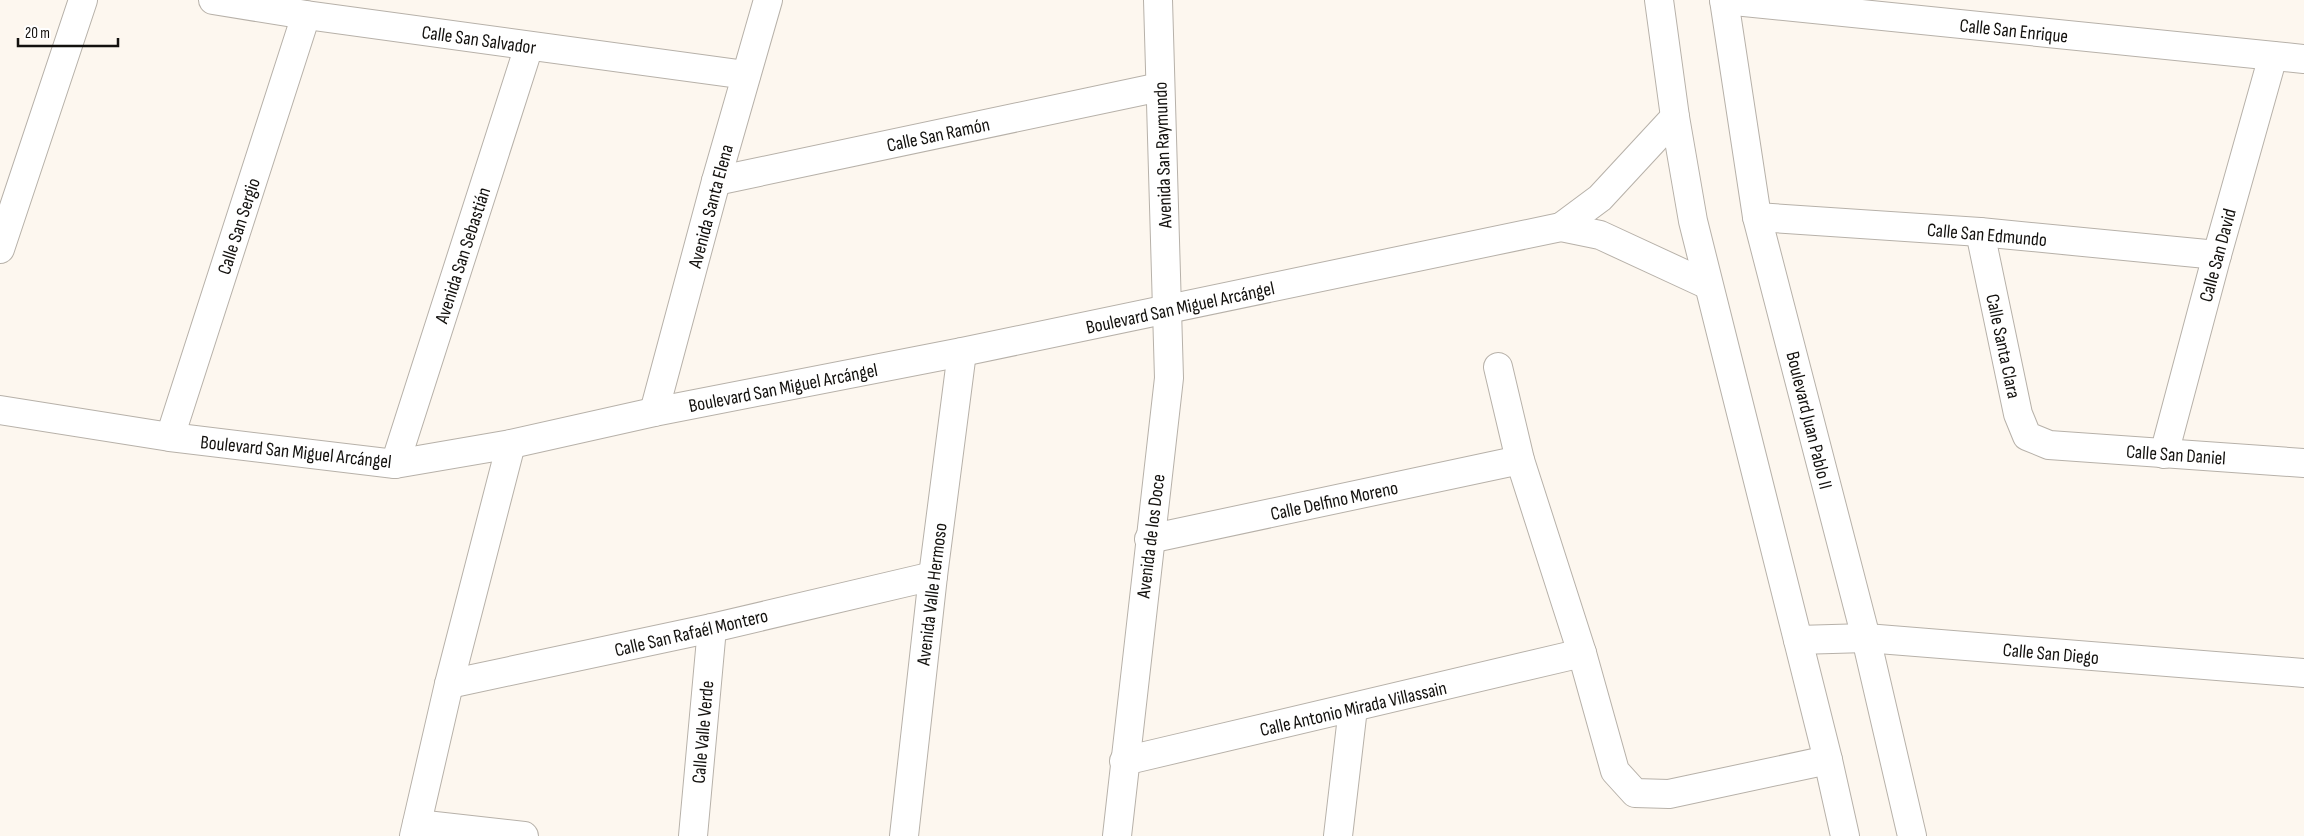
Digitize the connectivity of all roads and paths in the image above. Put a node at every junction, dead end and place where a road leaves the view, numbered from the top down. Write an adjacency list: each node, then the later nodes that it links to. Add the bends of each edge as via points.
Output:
1 (83, 0): 18 (street)
2 (213, 0): 7 (street, Calle San Salvador)
3 (768, 0): 11 (street, Avenida Santa Elena)
4 (1158, 0): 12 (street, Avenida San Raymundo)
5 (1660, 0): 13 (street)
6 (1724, 0): 9 (street, Calle San Enrique); 15 (street, Boulevard Juan Pablo II)
7 (306, 15): 8 (street, Calle San Salvador); 26 (street, Calle San Sergio)
8 (529, 46): 11 (street, Calle San Salvador); 32 (street, Avenida San Sebastián)
9 (2273, 56): 10 (street, Calle San Enrique); 19 (street, Calle San David)
10 (2304, 59)
11 (746, 75): 14 (street, Avenida Santa Elena)
12 (1160, 87): 14 (street, Calle San Ramón); 21 (street, Avenida San Raymundo)
13 (1675, 117): 16 (street, Boulevard San Miguel Arcángel, via 1600,198); 20 (street)
14 (716, 181): 25 (street, Avenida Santa Elena)
15 (1757, 217): 17 (street, Calle San Edmundo); 36 (street, Boulevard Juan Pablo II)
16 (1561, 227): 20 (street, Boulevard San Miguel Arcángel, via 1600,235); 21 (street, Boulevard San Miguel Arcángel)
17 (1980, 232): 19 (street, Calle San Edmundo); 28 (street, Calle Santa Clara, via 2018,414 2027,436)
18 (0, 249)
19 (2216, 255): 29 (street, Calle San David)
20 (1708, 285): 37 (street)
21 (1166, 310): 22 (street, Boulevard San Miguel Arcángel); 33 (street, Avenida de los Doce, via 1169,378)
22 (962, 352): 25 (street, Boulevard San Miguel Arcángel); 34 (street, Avenida Valle Hermoso)
23 (1498, 367): 30 (street)
24 (0, 410): 26 (street, Boulevard San Miguel Arcángel)
25 (654, 412): 27 (street, Boulevard San Miguel Arcángel)
26 (170, 437): 32 (street, Boulevard San Miguel Arcángel)
27 (511, 444): 32 (street, Boulevard San Miguel Arcángel); 40 (street)
28 (2049, 445): 29 (street, Calle San Daniel)
29 (2164, 454): 31 (street, Calle San Daniel)
30 (1520, 460): 33 (street, Calle Delfino Moreno); 38 (street)
31 (2304, 463)
32 (395, 464)
33 (1149, 539): 43 (street, Avenida de los Doce)
34 (933, 576): 35 (street, Calle San Rafaél Montero); 47 (street, Avenida Valle Hermoso)
35 (712, 628): 40 (street, Calle San Rafaél Montero); 46 (street, Calle Valle Verde)
36 (1866, 638): 37 (street, Calle San Diego); 39 (street, Calle San Diego); 51 (street, Boulevard Juan Pablo II)
37 (1798, 640): 42 (street)
38 (1582, 653): 41 (street, Calle Antonio Mirada Villassain); 42 (street, via 1615,771 1635,793 1668,794)
39 (2304, 673)
40 (449, 684): 44 (street)
41 (1353, 708): 43 (street, Calle Antonio Mirada Villassain); 49 (street)
42 (1828, 760): 50 (street)
43 (1124, 761): 48 (street, Avenida de los Doce)
44 (415, 830): 45 (street)
45 (524, 836)
46 (693, 836)
47 (904, 836)
48 (1116, 836)
49 (1338, 836)
50 (1845, 836)
51 (1912, 836)

